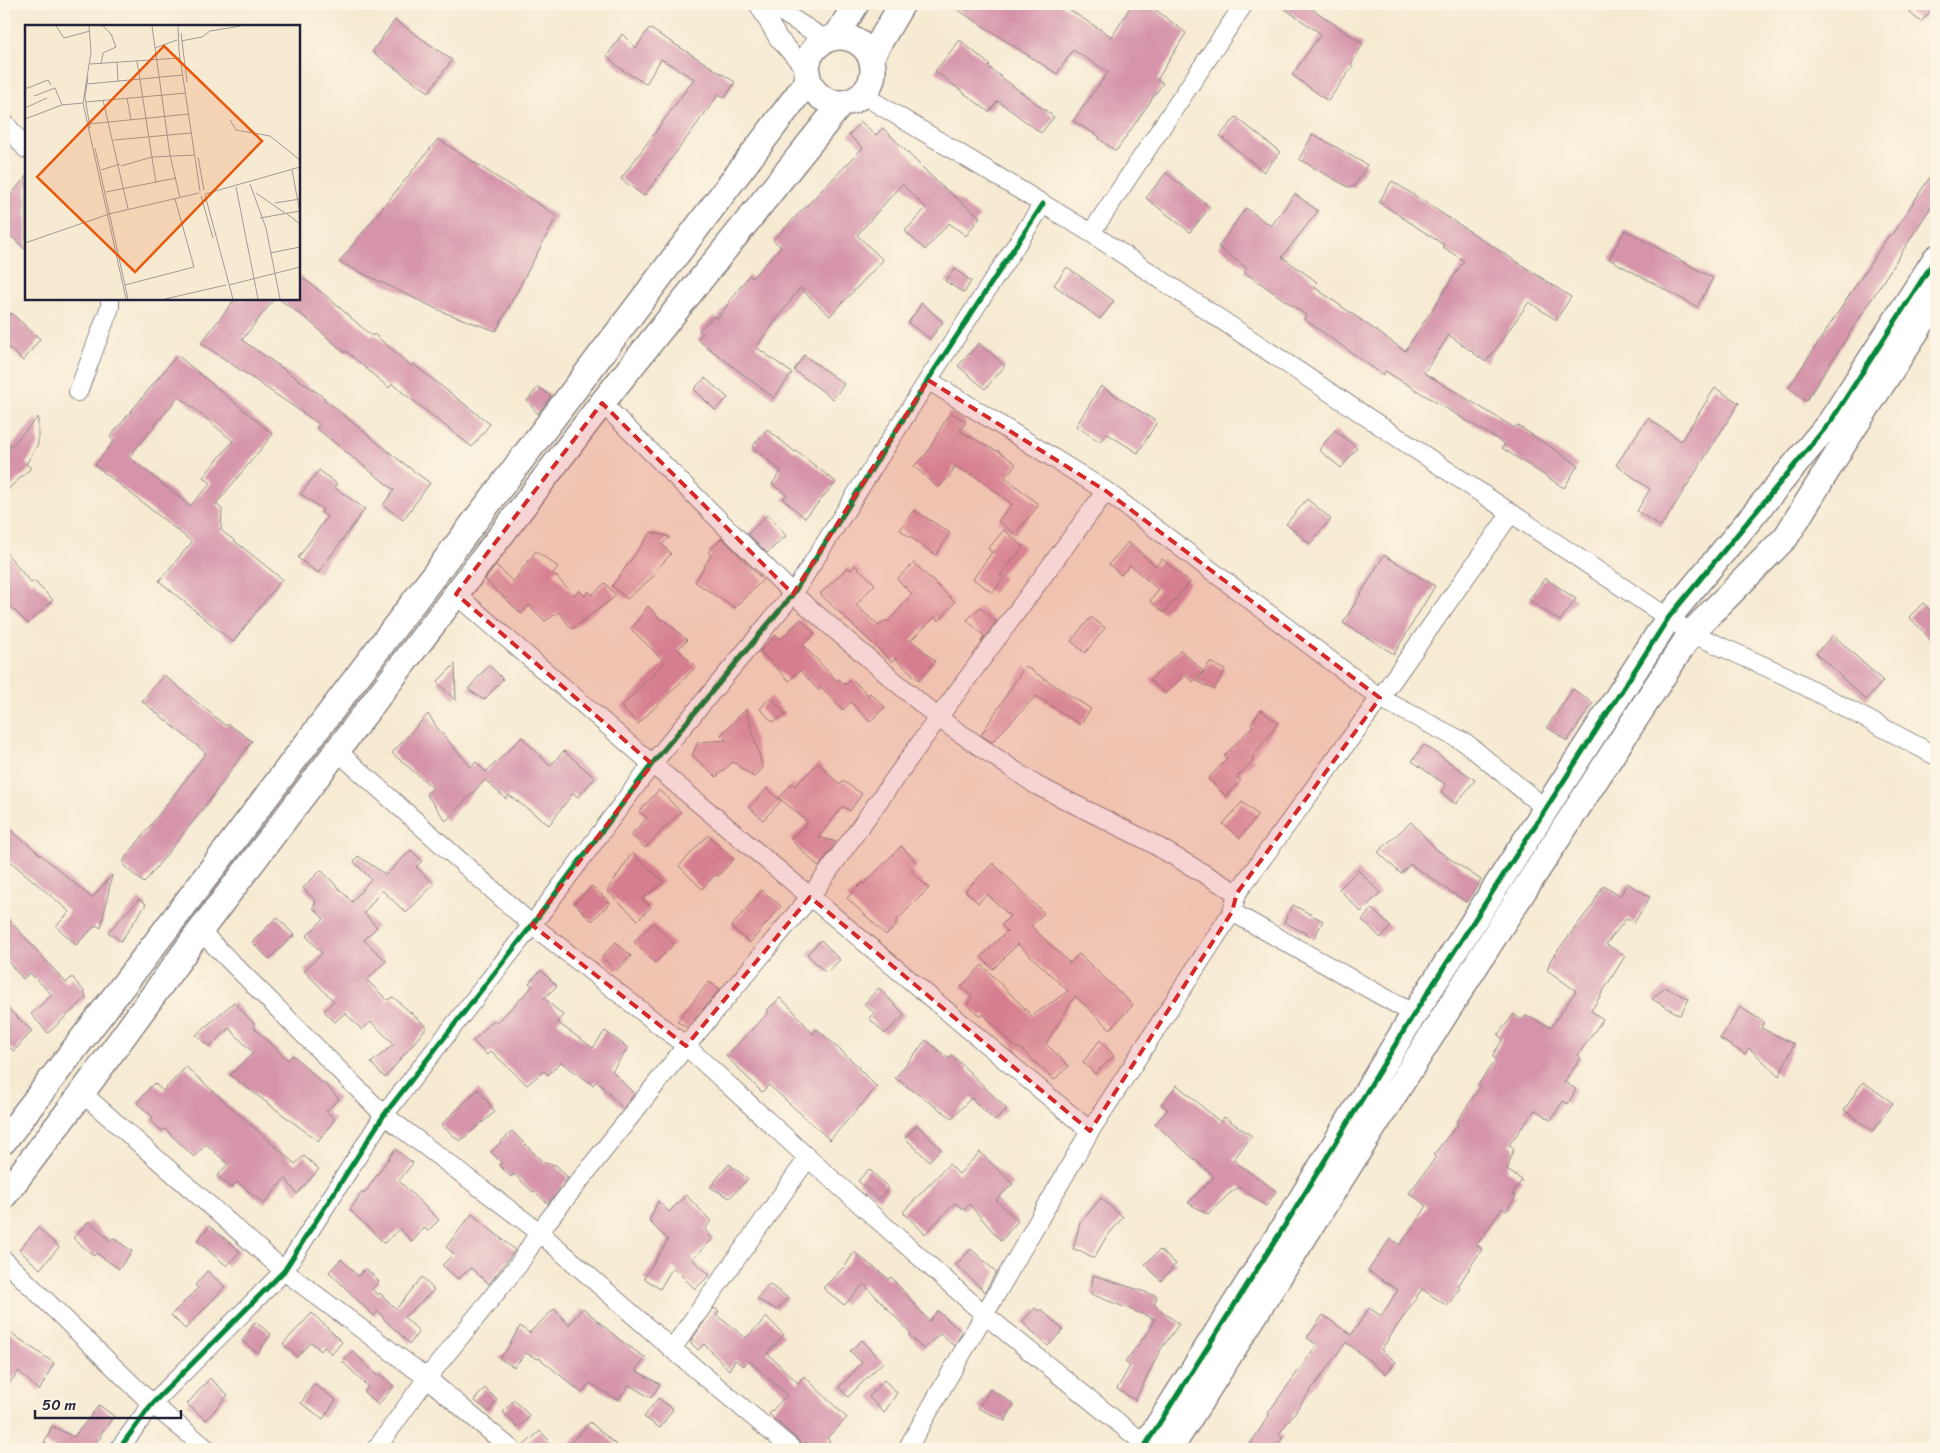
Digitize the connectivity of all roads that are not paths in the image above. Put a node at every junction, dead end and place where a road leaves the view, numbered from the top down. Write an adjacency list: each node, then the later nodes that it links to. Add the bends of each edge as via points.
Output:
1 (758, 4): 8 (street, via 778,38)
2 (769, 4): 6 (street)
3 (856, 4): 6 (main road)
4 (902, 4): 7 (main road)
5 (1244, 4): 13 (street)
6 (831, 38): 7 (main road, via 850,38 863,46); 8 (main road, via 816,46 809,57)
7 (871, 58): 9 (main road, via 873,78 870,87)
8 (807, 75): 9 (main road, via 820,98 830,103); 42 (main road, via 188,901)
9 (852, 100): 12 (street); 19 (main road)
10 (4, 122): 11 (street)
11 (25, 147)
12 (1043, 204): 13 (street); 17 (street)
13 (1091, 233): 21 (street)
14 (1936, 258): 24 (main road, via 1831,421)
15 (110, 300): 18 (street, via 110,308)
16 (1936, 301): 25 (main road, via 1786,537)
17 (928, 380): 20 (street); 23 (street)
18 (78, 392)
19 (602, 403): 22 (main road); 23 (street)
20 (1106, 491): 26 (street); 27 (street)
21 (1511, 513): 24 (street); 26 (street)
22 (456, 594): 28 (main road); 30 (street)
23 (793, 594): 27 (street); 30 (street)
24 (1668, 617): 25 (street); 31 (main road)
25 (1691, 633): 29 (street, via 1786,676); 59 (main road, via 1499,929)
26 (1380, 698): 31 (street, via 1466,743); 32 (street)
27 (938, 718): 32 (street, via 1036,785 1148,841); 33 (street)
28 (336, 750): 35 (street); 36 (main road)
29 (1936, 756)
30 (652, 764): 33 (street); 35 (street)
31 (1546, 809): 37 (main road)
32 (1237, 893): 34 (street)
33 (810, 897): 38 (street); 41 (street)
34 (1232, 912): 37 (street); 41 (street)
35 (532, 925): 38 (street); 40 (street)
36 (200, 931): 39 (main road); 40 (street)
37 (1414, 1014): 52 (main road)
38 (686, 1046): 43 (street); 45 (street)
39 (82, 1093): 44 (main road); 47 (street)
40 (384, 1115): 45 (street); 47 (street)
41 (1090, 1131): 48 (street)
42 (4, 1141)
43 (808, 1158): 48 (street); 49 (street)
44 (4, 1196)
45 (539, 1232): 49 (street); 50 (street, via 519,1264)
46 (4, 1260): 51 (street)
47 (284, 1271): 50 (street); 51 (street)
48 (984, 1314): 52 (street); 58 (street)
49 (672, 1349): 57 (street)
50 (427, 1378): 55 (street); 56 (street)
51 (152, 1404): 53 (street); 54 (street)
52 (1144, 1447)
53 (119, 1449)
54 (207, 1449)
55 (376, 1449)
56 (511, 1449)
57 (792, 1449)
58 (907, 1449)
59 (1170, 1449)

